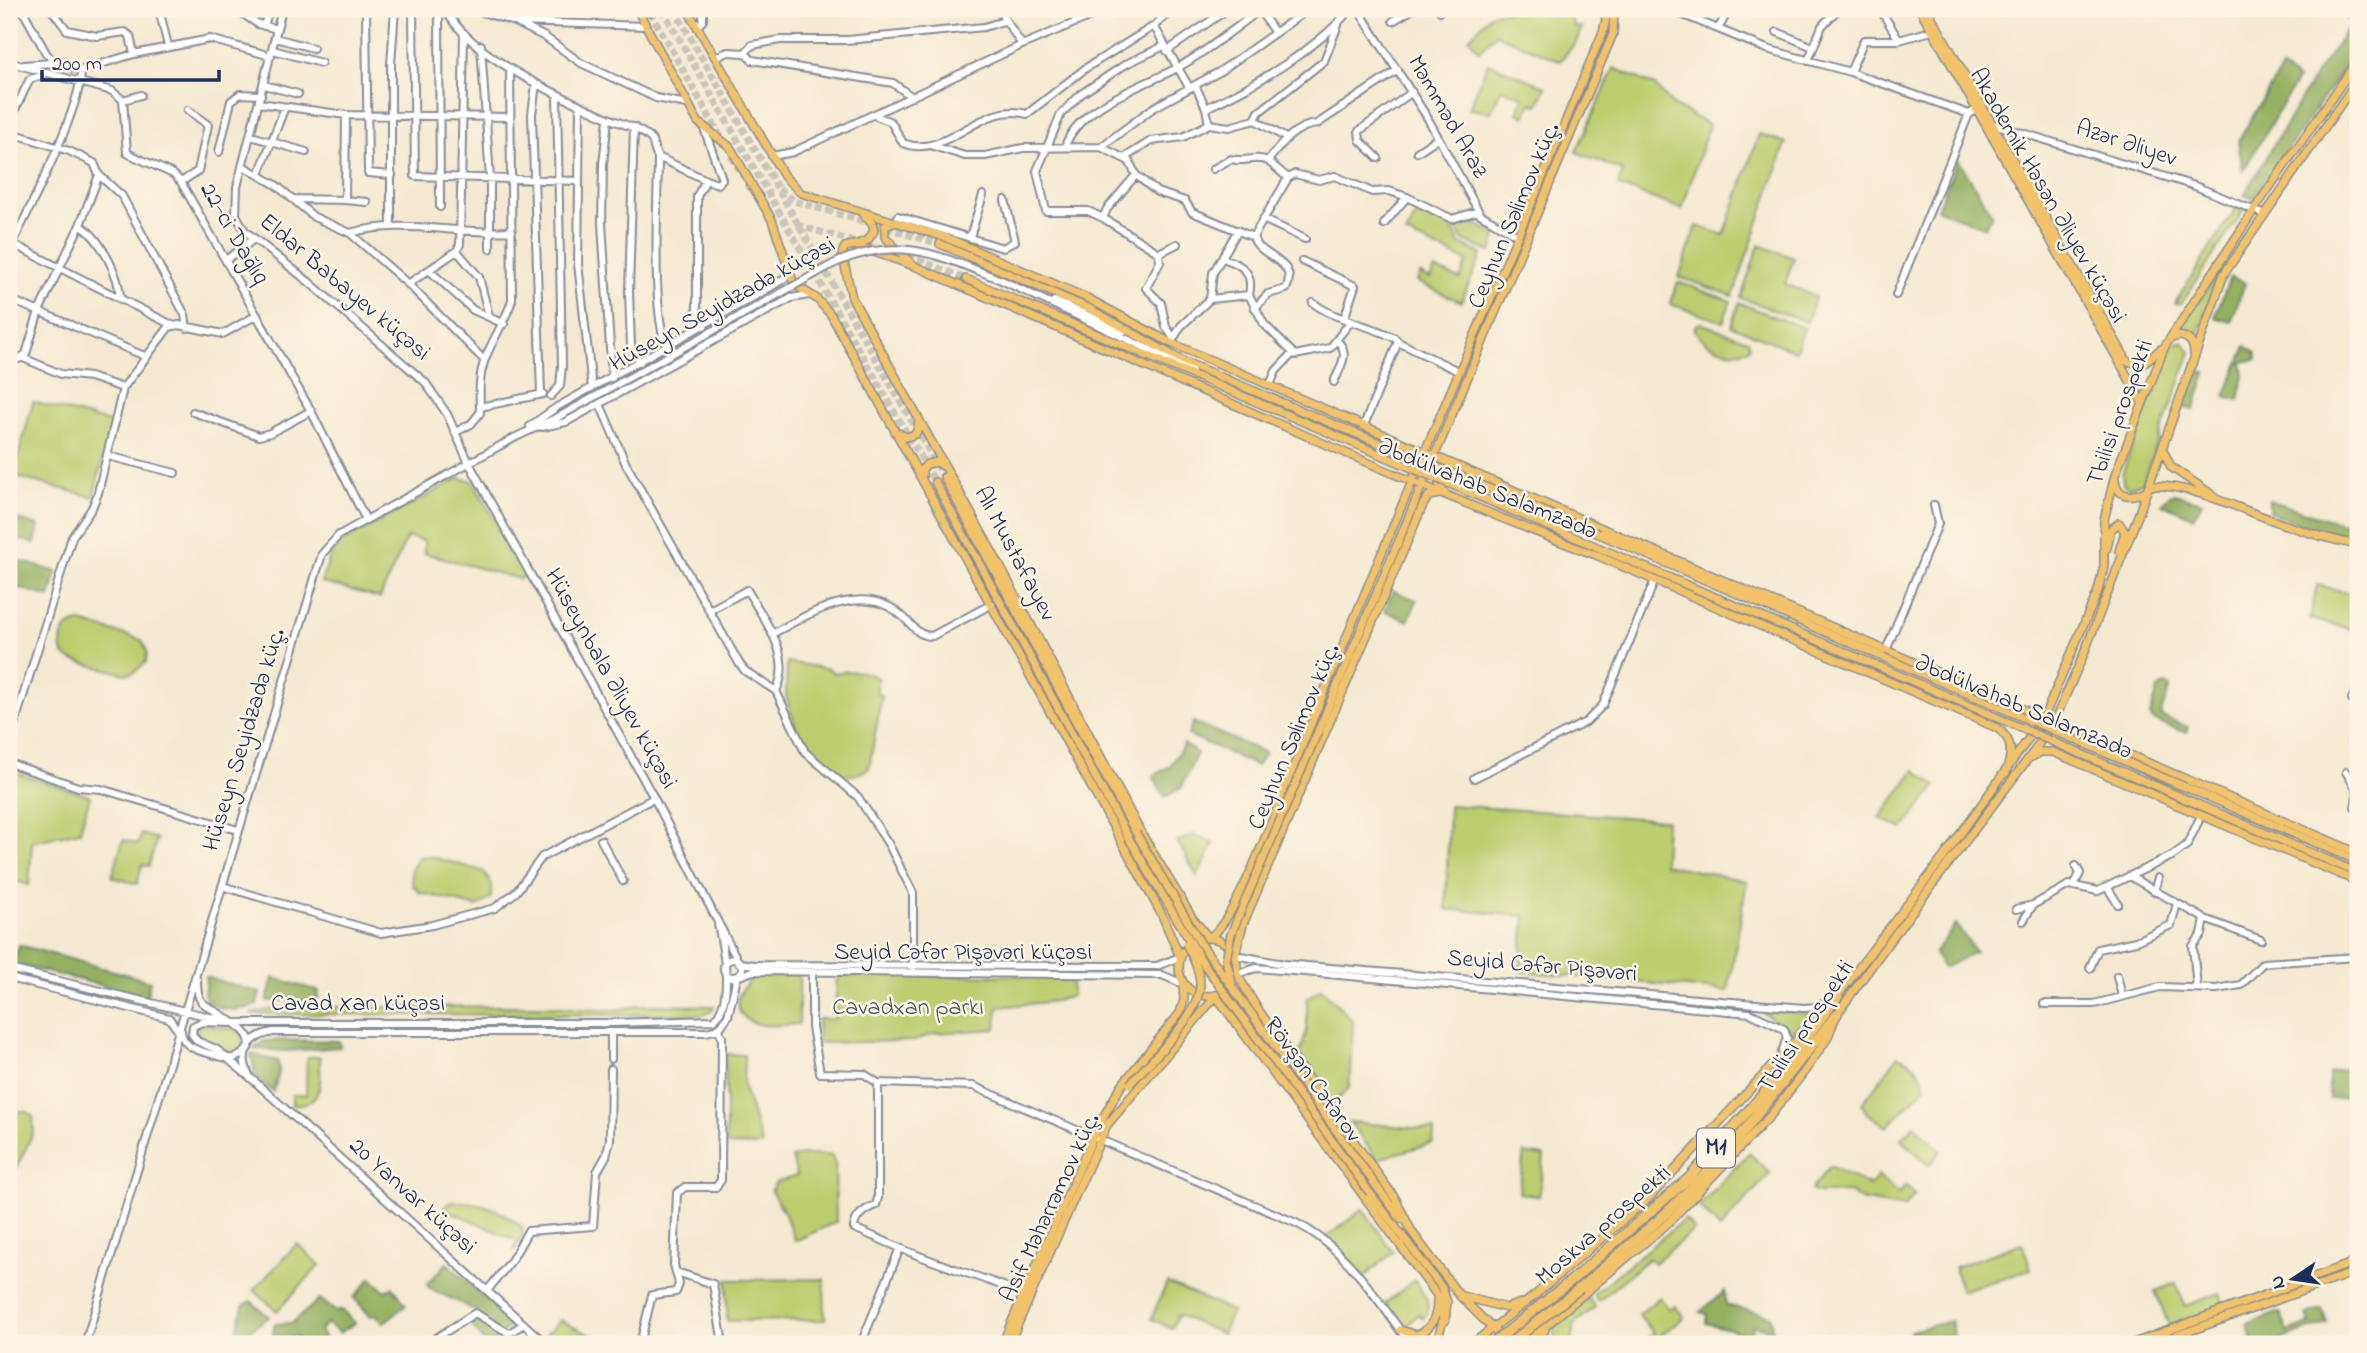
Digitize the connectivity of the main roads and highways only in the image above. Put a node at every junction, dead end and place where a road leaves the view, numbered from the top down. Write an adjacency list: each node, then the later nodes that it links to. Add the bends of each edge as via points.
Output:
1 (637, 9): 30 (main road, Alı Mustafayev, via 687,104 705,131 730,147 768,213 794,284 831,315)
2 (687, 9): 13 (main road, Əbdülvahab Salamzadə, via 792,187)
3 (1603, 9): 7 (main road, Ceyhun Səlimov küç., via 1603,32)
4 (1614, 9): 8 (main road, Ceyhun Səlimov küç., via 1614,29)
5 (1920, 9): 11 (main road, Akademik Həsən Əliyev küçəsi)
6 (1927, 9): 11 (main road, Akademik Həsən Əliyev küçəsi)
7 (1592, 56): 8 (main road); 33 (main road, Ceyhun Səlimov küç.)
8 (1602, 60): 34 (main road, Ceyhun Səlimov küç.)
9 (2358, 60): 23 (main road, Tbilisi prospekti)
10 (2358, 79): 25 (main road, Tbilisi prospekti, via 2224,274)
11 (1979, 108): 12 (main road, Akademik Həsən Əliyev küçəsi)
12 (1988, 124): 23 (main road, Akademik Həsən Əliyev küçəsi, via 2127,360 2143,364); 27 (main road, Akademik Həsən Əliyev küçəsi)
13 (859, 213): 14 (main road, Əbdülvahab Salamzadə); 16 (main road, via 871,221 874,231 868,240)
14 (898, 220): 17 (main road, via 885,226 885,237); 19 (main road, Əbdülvahab Salamzadə)
15 (940, 244): 20 (main road)
16 (854, 245): 17 (main road); 29 (main road, Alı Mustafayev, via 842,253 852,298)
17 (917, 267): 28 (main road, Əbdülvahab Salamzadə)
18 (966, 279): 26 (main road)
19 (1110, 309): 21 (main road); 22 (main road, Əbdülvahab Salamzadə)
20 (1114, 321): 21 (main road); 24 (main road)
21 (1135, 328): 22 (main road); 24 (main road)
22 (1172, 340): 31 (main road, Əbdülvahab Salamzadə)
23 (2166, 344): 25 (main road, via 2177,336 2187,338); 27 (main road, Tbilisi prospekti)
24 (1160, 347): 50 (main road, Əbdülvahab Salamzadə, bridge, via 1185,362)
25 (2194, 359): 32 (main road, Tbilisi prospekti)
26 (1204, 380): 28 (main road); 53 (main road, Əbdülvahab Salamzadə, bridge)
27 (2142, 402): 38 (main road, Tbilisi prospekti)
28 (1237, 406): 37 (main road, Əbdülvahab Salamzadə)
29 (916, 412): 30 (main road, via 916,434 902,436); 36 (main road, Alı Mustafayev)
30 (893, 427): 41 (main road, Alı Mustafayev)
31 (1406, 443): 33 (main road, Əbdülvahab Salamzadə); 37 (main road, via 1412,454 1405,470)
32 (2163, 446): 44 (main road, Tbilisi prospekti); 45 (main road, via 2168,464)
33 (1425, 452): 34 (main road, Əbdülvahab Salamzadə); 40 (main road, Ceyhun Səlimov küç.)
34 (1434, 456): 35 (main road, Əbdülvahab Salamzadə); 43 (main road, Ceyhun Səlimov küç.)
35 (1458, 466): 46 (main road, via 1446,468 1440,481); 49 (main road, Əbdülvahab Salamzadə)
36 (946, 469): 41 (main road, via 937,462 927,464 922,469); 76 (main road, Alı Mustafayev)
37 (1392, 473): 40 (main road, Əbdülvahab Salamzadə)
38 (2115, 475): 44 (main road, via 2124,495 2134,496); 55 (main road, Tbilisi prospekti, via 2104,520)
39 (944, 477): 71 (main road, Alı Mustafayev)
40 (1412, 481): 43 (main road, Əbdülvahab Salamzadə); 79 (main road, Ceyhun Səlimov küç.)
41 (923, 482): 78 (main road, Alı Mustafayev)
42 (935, 482): 71 (main road, Alı Mustafayev)
43 (1422, 485): 46 (main road, Əbdülvahab Salamzadə); 47 (main road, Ceyhun Səlimov küç.)
44 (2148, 488): 45 (main road); 60 (main road, Tbilisi prospekti)
45 (2208, 494): 51 (main road, via 2290,527)
46 (1447, 495): 48 (main road, Ceyhun Səlimov küç., via 1432,494 1426,500); 56 (main road, Əbdülvahab Salamzadə)
47 (1407, 520): 48 (main road); 52 (main road, Ceyhun Səlimov küç.)
48 (1409, 538): 52 (main road); 62 (main road, Ceyhun Səlimov küç.)
49 (1640, 544): 50 (main road); 54 (main road, Əbdülvahab Salamzadə)
50 (1623, 545): 57 (main road, Əbdülvahab Salamzadə)
51 (2358, 545)
52 (1395, 548): 61 (main road, Ceyhun Səlimov küç.)
53 (1618, 556): 56 (main road); 58 (main road, Əbdülvahab Salamzadə)
54 (1679, 561): 57 (main road); 63 (main road, Əbdülvahab Salamzadə)
55 (2104, 566): 60 (main road, via 2111,529 2120,524 2124,534); 64 (main road, Tbilisi prospekti, via 2098,591)
56 (1630, 570): 59 (main road, Əbdülvahab Salamzadə)
57 (1689, 573): 73 (main road, Əbdülvahab Salamzadə, bridge)
58 (1686, 584): 59 (main road); 74 (main road, Əbdülvahab Salamzadə, bridge)
59 (1668, 586): 66 (main road, Əbdülvahab Salamzadə)
60 (2084, 656): 65 (main road, Tbilisi prospekti)
61 (1349, 659): 62 (main road); 88 (main road, Ceyhun Səlimov küç., bridge, via 1229,942 1228,975)
62 (1346, 688): 80 (main road, Ceyhun Səlimov küç.)
63 (1997, 697): 64 (main road, Əbdülvahab Salamzadə); 66 (main road, via 2006,707 2006,716 2000,722)
64 (2044, 717): 65 (main road, Əbdülvahab Salamzadə); 70 (main road, Tbilisi prospekti)
65 (2054, 721): 67 (main road, Əbdülvahab Salamzadə); 68 (main road, Tbilisi prospekti)
66 (1984, 722): 70 (main road, Əbdülvahab Salamzadə, via 2002,731 2009,741)
67 (2096, 739): 69 (main road, via 2084,740 2076,747 2076,756); 72 (main road, Əbdülvahab Salamzadə)
68 (2026, 762): 69 (main road, Əbdülvahab Salamzadə, via 2046,751); 91 (main road, Tbilisi prospekti)
69 (2085, 766): 75 (main road, Əbdülvahab Salamzadə)
70 (2006, 772): 86 (main road, Tbilisi prospekti)
71 (1132, 835): 77 (main road, Rövşən Cəfərov, bridge); 88 (main road, Rövşən Cəfərov, bridge)
72 (2358, 853)
73 (2358, 861)
74 (2358, 873)
75 (2358, 882)
76 (1171, 883): 78 (main road, via 1172,897 1161,902); 81 (main road, Alı Mustafayev)
77 (1160, 893): 94 (main road, bridge, via 1195,962 1199,990 1189,1015); 96 (main road, Rövşən Cəfərov, bridge, via 1209,971)
78 (1152, 896): 83 (main road, Alı Mustafayev)
79 (1235, 902): 80 (main road, via 1235,909 1243,913); 81 (main road, Ceyhun Səlimov küç., via 1222,926)
80 (1250, 908): 82 (main road, Ceyhun Səlimov küç.)
81 (1209, 938): 82 (main road, via 1227,945); 83 (main road, via 1192,943)
82 (1235, 955): 84 (main road)
83 (1180, 957): 85 (main road)
84 (1237, 974): 87 (main road, via 1230,988); 89 (main road)
85 (1183, 984): 87 (main road, via 1201,996); 90 (main road)
86 (1840, 993): 103 (main road, Tbilisi prospekti, via 1658,1189); 117 (highway, Moskva prospekti / M1, bridge, via 1762,1095 1690,1177)
87 (1216, 996): 92 (main road); 93 (main road, Asif Məhərrəmov küç.)
88 (1244, 1005): 96 (main road, Rövşən Cəfərov, bridge)
89 (1257, 1008): 92 (main road, via 1245,1003 1234,1012); 97 (main road, via 1395,1198)
90 (1180, 1013): 93 (main road, via 1191,1012); 94 (main road, Asif Məhərrəmov küç.)
91 (1837, 1014): 107 (main road, Tbilisi prospekti, via 1807,1068 1731,1160 1668,1223); 113 (highway, Moskva prospekti / M1, bridge, via 1725,1155 1580,1288)
92 (1238, 1023): 101 (main road)
93 (1191, 1024): 95 (main road, Asif Məhərrəmov küç.)
94 (1111, 1105): 95 (main road, Asif Məhərrəmov küç.)
95 (1095, 1138): 100 (main road, Asif Məhərrəmov küç.)
96 (1374, 1190): 97 (main road, Rövşən Cəfərov); 110 (main road, Rövşən Cəfərov, via 1441,1288 1448,1311)
97 (1412, 1231): 102 (main road, Rövşən Cəfərov)
98 (2358, 1261): 105 (main road)
99 (2358, 1271): 105 (main road)
100 (1028, 1292): 114 (main road, Asif Məhərrəmov küç.); 115 (main road, Asif Məhərrəmov küç.)
101 (1434, 1293): 109 (main road, via 1436,1315 1428,1329 1418,1335); 110 (main road, via 1443,1310)
102 (1459, 1295): 103 (main road, via 1506,1308); 108 (main road, Rövşən Cəfərov)
103 (1534, 1296): 107 (main road, via 1530,1307 1536,1318); 108 (main road, Tbilisi prospekti)
104 (2226, 1309): 105 (main road); 106 (main road); 120 (main road)
105 (2238, 1309): 106 (main road)
106 (2230, 1317): 112 (main road)
107 (1553, 1318): 118 (main road, Tbilisi prospekti); 119 (main road)
108 (1491, 1329): 111 (main road, Tbilisi prospekti); 113 (main road, Rövşən Cəfərov)
109 (1400, 1330)
110 (1439, 1334): 116 (main road, Rövşən Cəfərov)
111 (1475, 1342): 113 (main road, via 1493,1335)
112 (2165, 1342): 121 (main road)
113 (1506, 1343)
114 (1002, 1344)
115 (1009, 1344)
116 (1435, 1344)
117 (1492, 1344)
118 (1524, 1344)
119 (1539, 1344)
120 (2131, 1344)
121 (2153, 1344)

